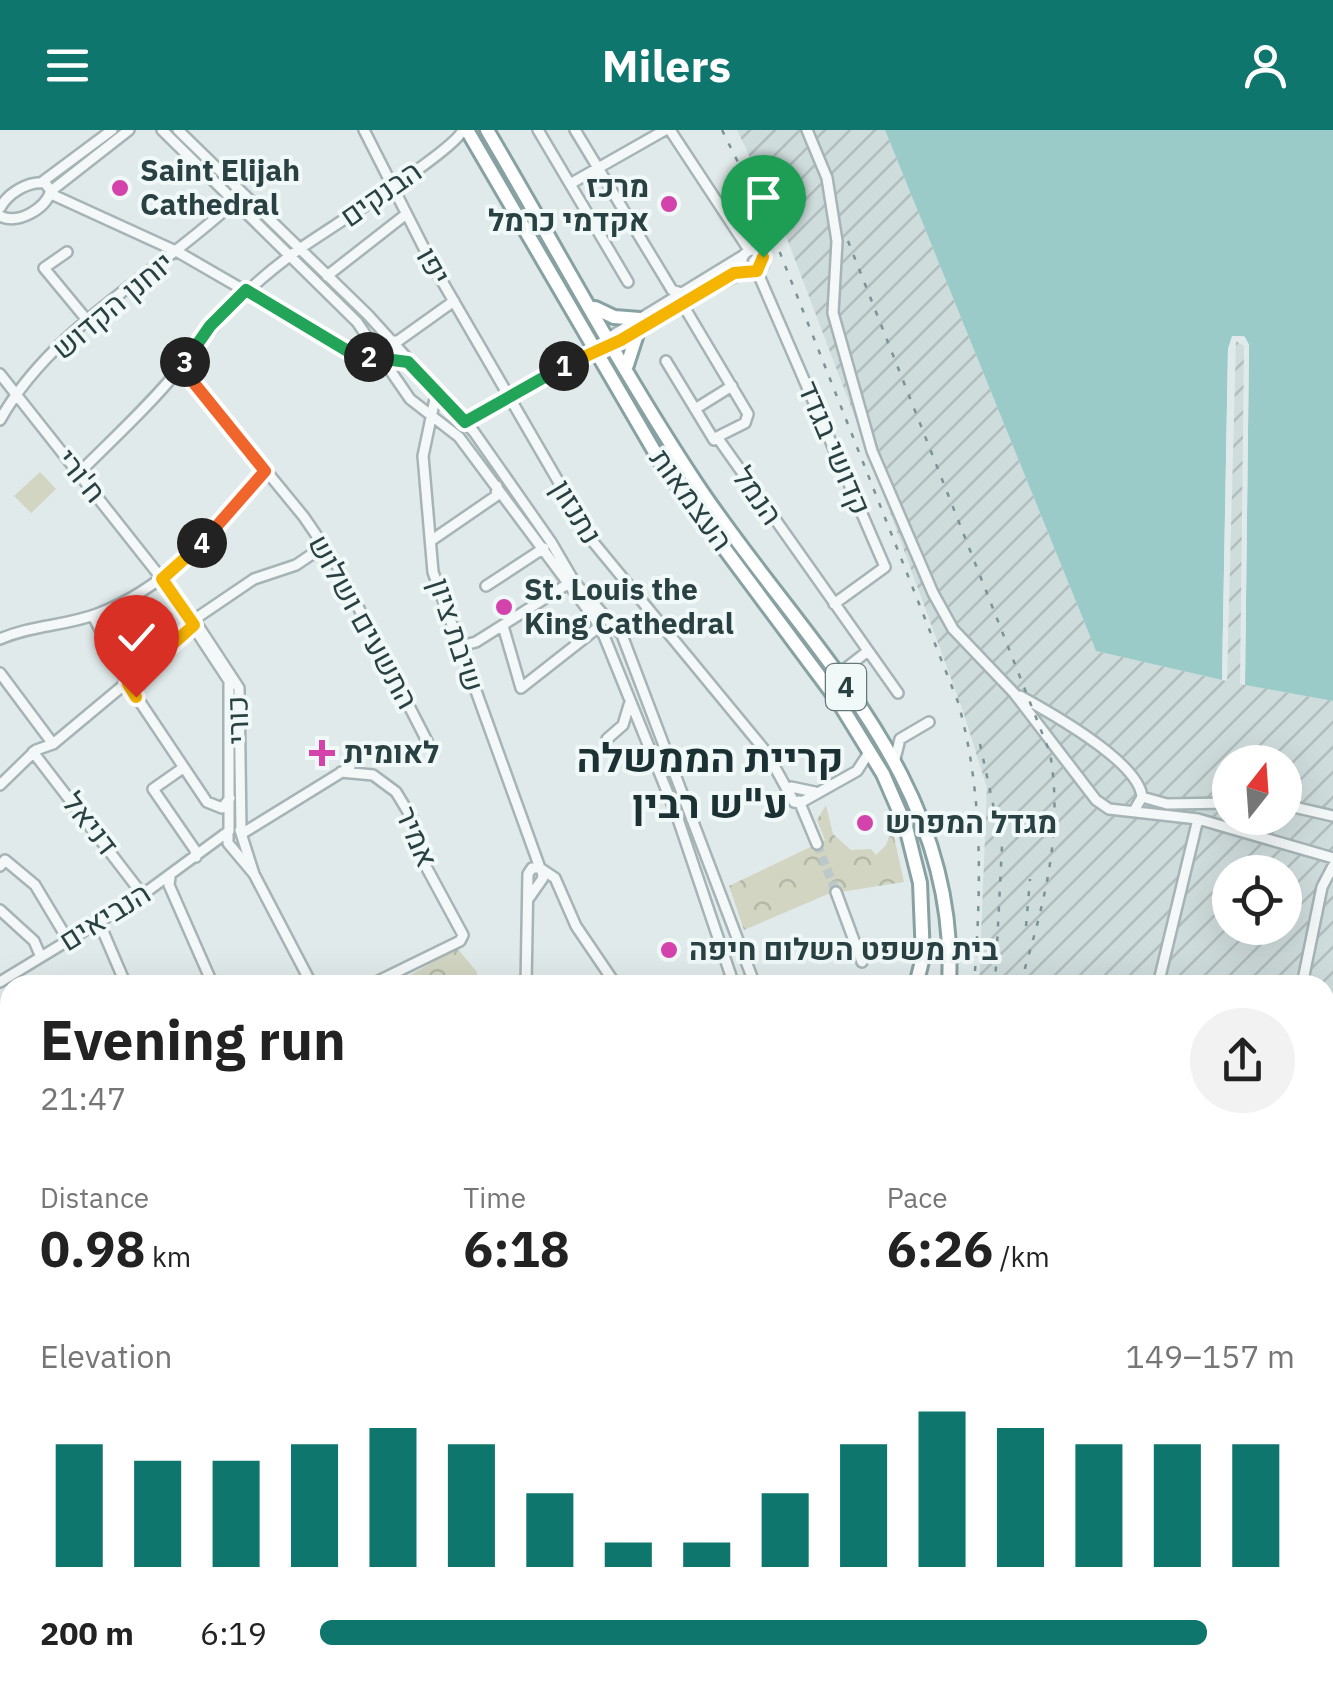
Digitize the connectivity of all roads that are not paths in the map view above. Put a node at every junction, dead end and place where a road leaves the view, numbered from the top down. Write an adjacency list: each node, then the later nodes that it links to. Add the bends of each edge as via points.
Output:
1 (112, 130): 14 (street)
2 (129, 130): 13 (street)
3 (162, 130): 19 (street)
4 (178, 130): 29 (street)
5 (364, 130): 16 (street, יפו)
6 (465, 130): 16 (street, הבנקים, via 450,148); 40 (highway, העצמאות / 4)
7 (487, 130): 36 (highway, העצמאות / 4)
8 (538, 130): 15 (street)
9 (574, 130): 12 (street, הנמל)
10 (667, 130): 12 (street); 28 (street)
11 (807, 130): 78 (street, via 828,178 837,241 833,312 872,451 932,593 953,628)
12 (598, 168): 15 (street); 34 (street, הנמל, via 672,290)
13 (65, 180): 17 (street); 23 (street, via 64,196)
14 (42, 182): 17 (street); 18 (street)
15 (570, 184): 32 (street)
16 (390, 185): 24 (street, יפו); 29 (street, הבנקים)
17 (51, 192): 20 (street); 21 (street)
18 (4, 197): 22 (street)
19 (236, 200): 27 (street, יוחנן הקדוש); 29 (street)
20 (68, 204): 21 (street); 23 (street)
21 (41, 206): 25 (street)
22 (0, 207)
23 (80, 209): 27 (street)
24 (406, 215): 31 (street); 35 (street, יפו)
25 (3, 220)
26 (67, 252): 37 (street, via 44,268)
27 (178, 252): 33 (street); 37 (street, יוחנן הקדוש)
28 (746, 253): 30 (street); 30 (street, via 763,257); 34 (street)
29 (300, 256): 31 (street); 33 (street, הבנקים); 41 (street)
30 (752, 270): 34 (street); 65 (street, קדושי בגדד, via 885,567)
31 (327, 276): 39 (street)
32 (628, 282)
33 (246, 290): 41 (street, via 356,355); 44 (street, הבנקים)
34 (684, 297): 38 (street); 47 (street, הנמל)
35 (454, 302): 39 (street); 50 (street, יפו)
36 (590, 305): 38 (highway); 40 (highway, העצמאות / 4)
37 (87, 320): 48 (street, יוחנן הקדוש)
38 (639, 325): 40 (street); 45 (highway)
39 (389, 341): 43 (street)
40 (606, 344): 45 (highway, העצמאות / 4); 50 (street); 90 (highway, העצמאות / 4, via 663,466 794,638)
41 (378, 357): 43 (street); 53 (street, via 410,400)
42 (666, 361): 51 (street)
43 (408, 362): 49 (street)
44 (181, 367): 56 (street, התשעים ושלוש); 57 (street, הבנקים)
45 (626, 368): 76 (highway, העצמאות / 4, via 702,492)
46 (0, 374): 48 (street, ח'ורי)
47 (732, 386): 51 (street); 55 (street, הנמל, via 749,417)
48 (17, 390): 52 (street, יוחנן הקדוש); 57 (street, ח'ורי)
49 (436, 394): 53 (street, שיבת ציון); 54 (street)
50 (507, 399): 54 (street); 96 (street, נתנזון, via 600,553 657,616 666,616 671,632)
51 (695, 409): 55 (street)
52 (0, 420)
53 (438, 420): 54 (street); 58 (street); 59 (street, שיבת ציון, via 423,456)
54 (465, 422): 73 (street, via 575,583 622,635)
55 (718, 437): 65 (street, הנמל)
56 (265, 471): 60 (street, התשעים ושלוש); 62 (street)
57 (80, 472): 62 (street, ח'ורי)
58 (498, 486): 59 (street, via 496,496); 61 (street)
59 (432, 540): 71 (street, שיבת ציון, via 438,592)
60 (324, 546): 67 (street, via 296,565 254,579); 87 (street, התשעים ושלוש)
61 (544, 548): 63 (street); 64 (street)
62 (162, 579): 66 (street); 67 (street, כורי)
63 (566, 585): 68 (street); 69 (street)
64 (486, 586)
65 (834, 604): 72 (street, הנמל)
66 (92, 616): 70 (street); 77 (street)
67 (193, 623): 77 (street); 99 (street, כורי, via 231,686); 103 (street, כורי, via 239,688)
68 (504, 626): 69 (street, via 522,688); 71 (street)
69 (600, 626): 74 (street)
70 (0, 639)
71 (461, 646): 119 (street, שיבת ציון)
72 (868, 651): 76 (street); 79 (street, הנמל)
73 (632, 658): 74 (street, via 621,654); 138 (street)
74 (613, 662): 80 (street)
75 (0, 673): 88 (street)
76 (837, 675): 82 (highway, העצמאות / 4)
77 (128, 684): 88 (street); 92 (street)
78 (1014, 692): 100 (street, via 1132,773); 105 (street, via 1096,800 1109,809)
79 (898, 693)
80 (628, 703): 83 (street); 84 (street)
81 (929, 722): 85 (street)
82 (874, 726): 85 (street); 91 (highway, העצמאות / 4)
83 (640, 727): 84 (street); 137 (street)
84 (620, 728): 86 (street)
85 (906, 734): 91 (street, via 897,742)
86 (607, 739)
87 (427, 741)
88 (53, 744): 89 (street)
89 (34, 752): 97 (street); 122 (street, דניאל, via 115,856)
90 (870, 752): 94 (street); 95 (highway, העצמאות / 4)
91 (895, 759): 140 (highway, העצמאות / 4, via 926,825 946,920)
92 (184, 768): 99 (street, via 213,806 226,805); 114 (street, via 153,789)
93 (346, 770): 108 (street, הנביאים); 134 (street, אמיר, via 392,788 462,937)
94 (857, 771): 95 (street); 98 (street)
95 (883, 774): 139 (highway, העצמאות / 4, via 906,826 920,883 924,946)
96 (788, 784): 98 (street, via 812,792); 101 (street, נתנזון)
97 (0, 786)
98 (828, 787): 101 (street); 109 (street, via 814,801)
99 (232, 790): 110 (street, כורי)
100 (1142, 798): 102 (street); 105 (street)
101 (797, 802): 109 (street, נתנזון)
102 (1212, 803)
103 (240, 806): 108 (street); 110 (street, כורי)
104 (1302, 809): 106 (street)
105 (1134, 811): 107 (street)
106 (1333, 816)
107 (1198, 819): 115 (street); 141 (street)
108 (264, 820): 110 (street, הנביאים)
109 (810, 823): 111 (street, נתנזון)
110 (237, 834): 112 (street); 113 (street, הנביאים); 118 (street)
111 (818, 844)
112 (232, 846): 113 (street, הנביאים); 118 (street)
113 (208, 848): 114 (street, הנביאים)
114 (196, 857): 120 (street, הנביאים)
115 (1333, 858)
116 (0, 866): 125 (street, via 5,860 35,885)
117 (1333, 866): 142 (street, via 1322,887)
118 (254, 874): 128 (street)
119 (538, 876): 135 (street, via 526,910); 136 (street, שיבת ציון, via 555,878 576,926)
120 (170, 877): 122 (street, הנביאים); 131 (street)
121 (836, 892): 127 (street)
122 (138, 898): 124 (street, הנביאים)
123 (0, 910): 126 (street, via 34,941)
124 (99, 922): 125 (street, הנביאים); 130 (street)
125 (68, 940): 126 (street, הנביאים)
126 (41, 957): 129 (street, הנביאים)
127 (862, 962)
128 (301, 970): 132 (street); 133 (street)
129 (11, 975)
130 (122, 975)
131 (209, 975)
132 (302, 975)
133 (305, 975)
134 (389, 975)
135 (526, 975)
136 (609, 975)
137 (731, 975)
138 (752, 975)
139 (918, 975)
140 (949, 975)
141 (1160, 975)
142 (1304, 975)

